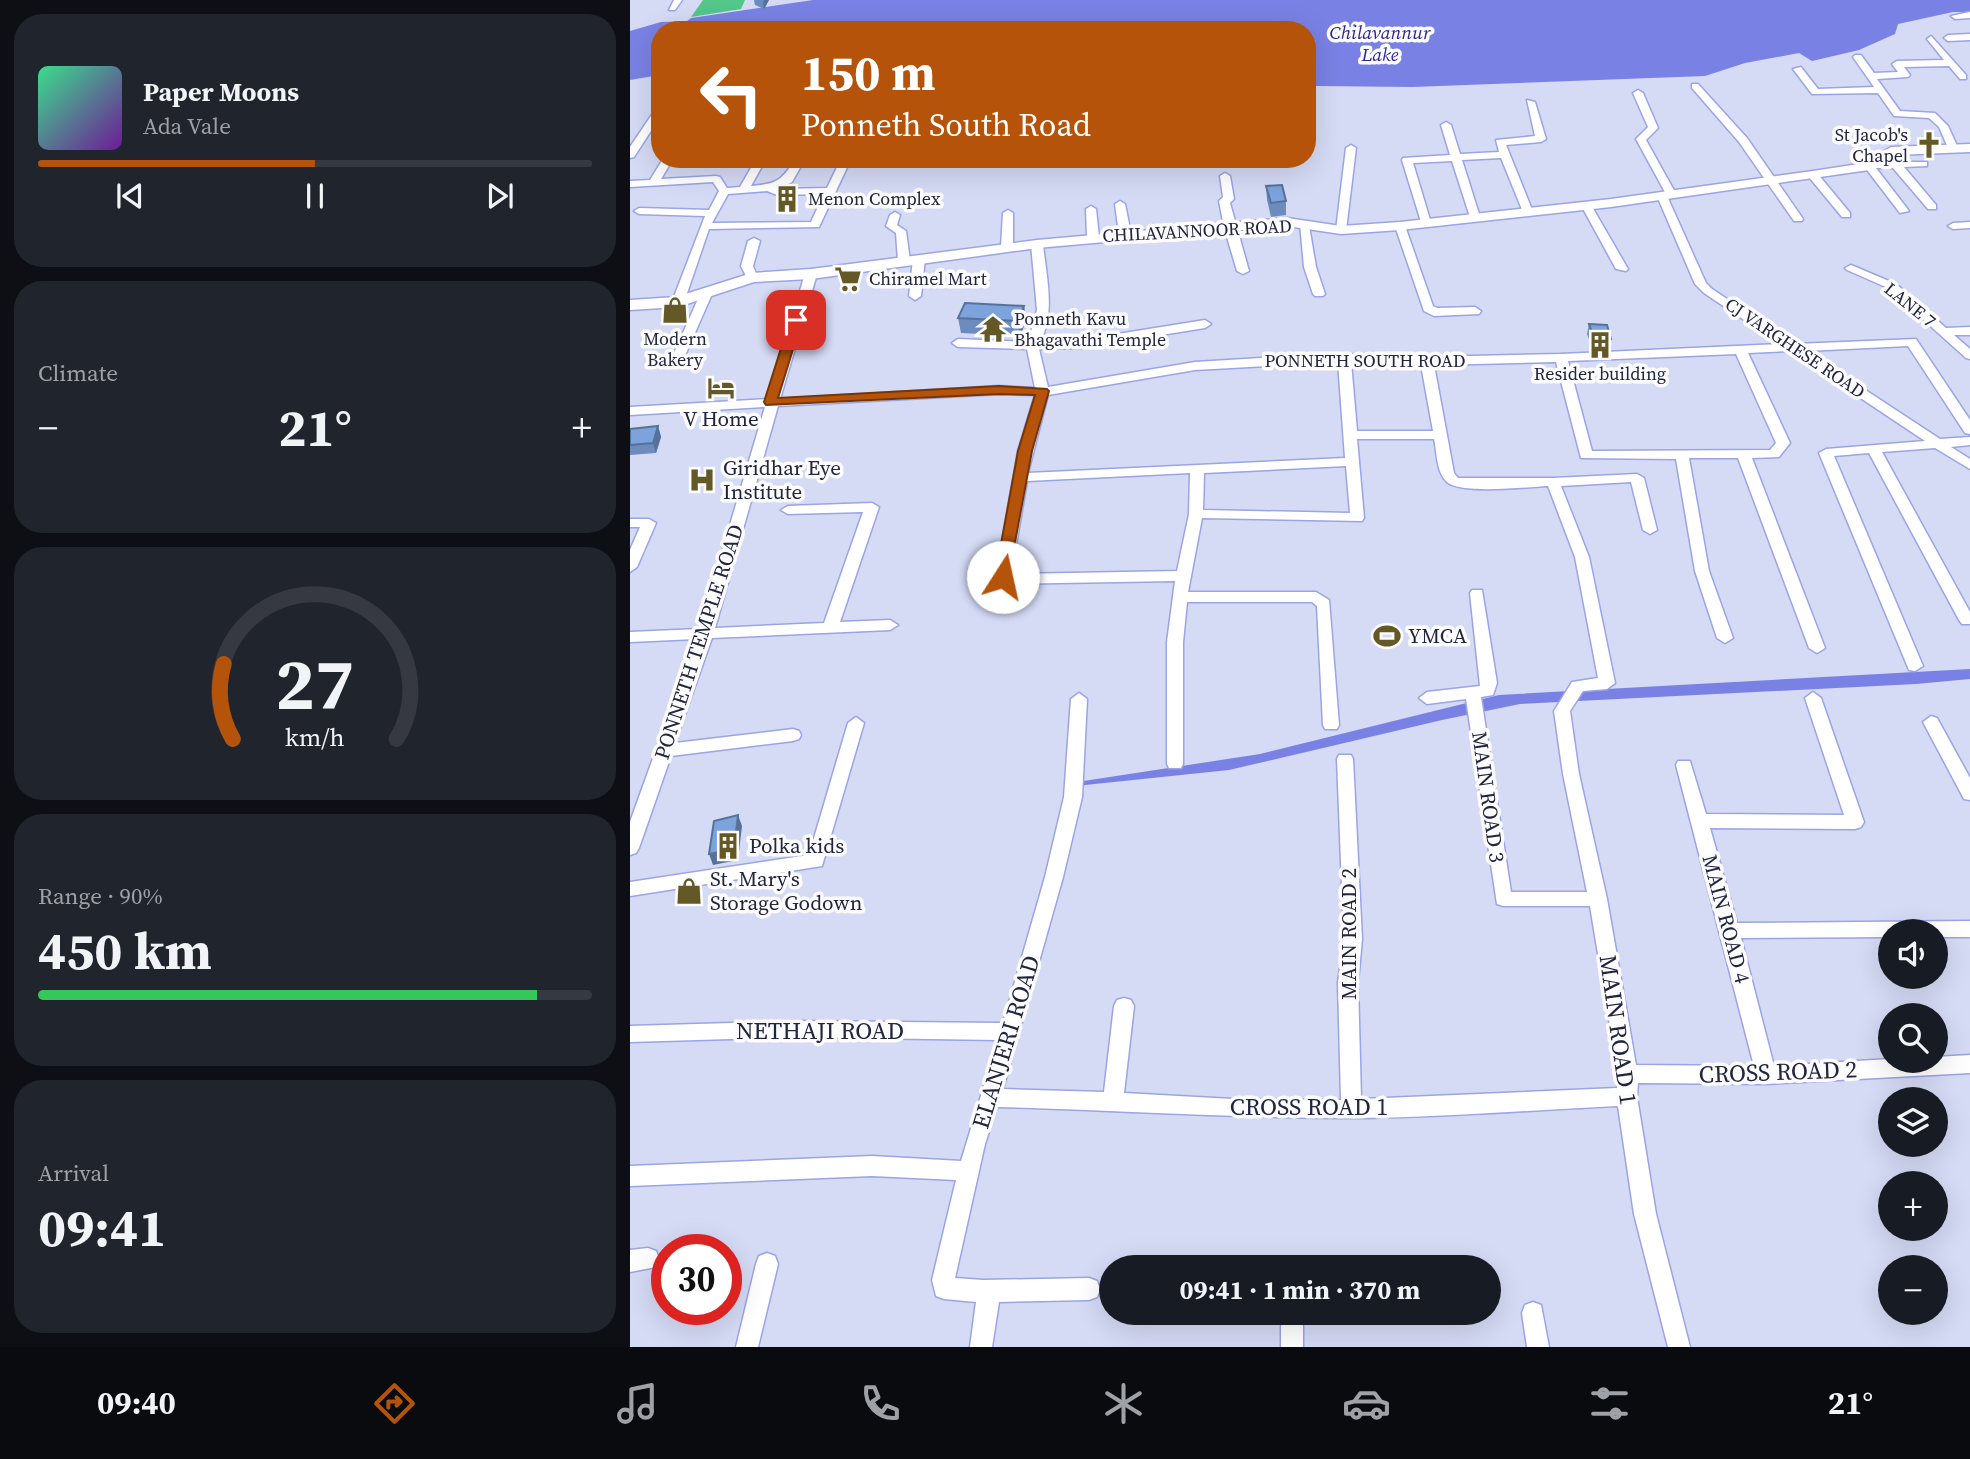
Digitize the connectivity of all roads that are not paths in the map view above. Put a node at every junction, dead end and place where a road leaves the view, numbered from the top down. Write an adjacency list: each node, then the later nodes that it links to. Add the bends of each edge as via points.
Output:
1 (678, 0): 2 (street)
2 (672, 8)
3 (1970, 15): 4 (street)
4 (1955, 16)
5 (1970, 37): 6 (street)
6 (1948, 38)
7 (1931, 39): 9 (street)
8 (1858, 57): 11 (street)
9 (1951, 63): 11 (street, via 1897,64 1905,75); 12 (street)
10 (1798, 69): 14 (street, via 1815,92)
11 (1871, 76): 14 (street)
12 (1963, 77)
13 (1696, 86): 34 (street, via 1743,140)
14 (1882, 90): 20 (street, via 1897,114 1932,115)
15 (1638, 93): 41 (street, CJ VARGHESE ROAD, via 1653,128 1641,139)
16 (1530, 102): 23 (street, via 1541,139 1500,142)
17 (651, 123): 22 (street)
18 (1446, 125): 24 (street)
19 (1351, 148): 62 (street)
20 (1953, 148): 21 (street, CHILAVANNOOR ROAD); 26 (street, CHILAVANNOOR ROAD, via 1891,151)
21 (1970, 148)
22 (630, 155)
23 (1505, 155): 24 (street); 48 (street)
24 (1455, 157): 53 (street); 55 (street, via 1407,160)
25 (1923, 164): 27 (street)
26 (1871, 165): 27 (street); 32 (street, CHILAVANNOOR ROAD); 47 (street)
27 (1896, 165): 44 (street)
28 (663, 168): 35 (street)
29 (756, 168): 37 (street)
30 (795, 168): 38 (street, via 788,180)
31 (842, 168): 40 (street)
32 (1813, 175): 34 (street, CHILAVANNOOR ROAD); 52 (street)
33 (1225, 176): 61 (street)
34 (1769, 180): 41 (street, CHILAVANNOOR ROAD); 54 (street)
35 (654, 182): 36 (street); 39 (street, via 716,179)
36 (630, 184)
37 (746, 188): 38 (street); 39 (street)
38 (769, 188): 40 (street, via 777,192)
39 (724, 191): 49 (street)
40 (831, 191): 57 (street, via 815,225)
41 (1666, 195): 43 (street, CHILAVANNOOR ROAD); 85 (street, CJ VARGHESE ROAD, via 1701,284)
42 (1120, 204): 63 (street)
43 (1586, 205): 48 (street, CHILAVANNOOR ROAD); 70 (street)
44 (1932, 207)
45 (1091, 209): 64 (street)
46 (639, 211): 49 (street)
47 (1904, 211)
48 (1528, 212): 53 (street, CHILAVANNOOR ROAD)
49 (713, 213): 57 (street)
50 (1008, 213): 67 (street)
51 (895, 215): 68 (street, via 891,226 901,231)
52 (1846, 215)
53 (1475, 217): 55 (street, CHILAVANNOOR ROAD)
54 (1798, 219)
55 (1426, 223): 59 (street, CHILAVANNOOR ROAD)
56 (1970, 225): 60 (street)
57 (705, 226): 77 (street)
58 (1304, 226): 61 (street, CHILAVANNOOR ROAD, via 1287,222); 62 (street, CHILAVANNOOR ROAD); 75 (street)
59 (1400, 226): 62 (street, CHILAVANNOOR ROAD); 79 (street, via 1428,308 1434,312)
60 (1953, 226)
61 (1228, 227): 63 (street, CHILAVANNOOR ROAD); 71 (street)
62 (1342, 230)
63 (1125, 234): 64 (street, CHILAVANNOOR ROAD)
64 (1093, 237): 66 (street, CHILAVANNOOR ROAD)
65 (754, 241): 73 (street, via 747,266)
66 (1037, 244): 67 (street, CHILAVANNOOR ROAD); 84 (street, via 1042,315)
67 (1007, 247): 68 (street, CHILAVANNOOR ROAD)
68 (911, 260): 72 (street, CHILAVANNOOR ROAD); 76 (street)
69 (1851, 268): 82 (street, LANE 7, via 1892,286)
70 (1622, 269)
71 (1244, 271)
72 (811, 274): 73 (street, CHILAVANNOOR ROAD); 93 (street, PONNETH TEMPLE ROAD)
73 (752, 278): 74 (street, CHILAVANNOOR ROAD)
74 (706, 292): 77 (street, CHILAVANNOOR ROAD); 90 (street)
75 (1319, 294)
76 (915, 296)
77 (678, 302): 78 (street, CHILAVANNOOR ROAD)
78 (630, 305)
79 (1475, 311)
80 (1205, 324): 84 (street, via 1080,344)
81 (1970, 331): 82 (street, LANE 7)
82 (1942, 332): 87 (street)
83 (958, 343): 84 (street)
84 (1032, 346): 92 (street)
85 (1793, 347): 86 (street, PONNETH SOUTH ROAD); 95 (street, PONNETH SOUTH ROAD, via 1912,342); 99 (street, CJ VARGHESE ROAD)
86 (1741, 349): 89 (street, PONNETH SOUTH ROAD); 102 (street, via 1783,443 1774,454)
87 (1970, 355)
88 (1344, 358): 91 (street, PONNETH SOUTH ROAD); 92 (street, PONNETH SOUTH ROAD, via 1195,366); 96 (street)
89 (1561, 358): 91 (street, PONNETH SOUTH ROAD); 101 (street, via 1586,455)
90 (677, 360)
91 (1427, 361): 97 (street)
92 (1042, 391): 93 (street, PONNETH SOUTH ROAD); 106 (street)
93 (771, 402): 94 (street, PONNETH SOUTH ROAD); 119 (street, PONNETH TEMPLE ROAD)
94 (630, 411)
95 (1970, 430)
96 (1350, 435): 97 (street); 103 (street)
97 (1440, 435): 107 (street, via 1447,473 1453,481)
98 (1970, 441): 99 (street)
99 (1937, 443): 100 (street); 104 (street, CJ VARGHESE ROAD)
100 (1873, 449): 116 (street); 123 (street, via 1826,453)
101 (1682, 455): 102 (street); 121 (street, via 1702,571)
102 (1744, 455): 122 (street)
103 (1353, 462): 105 (street); 109 (street, via 1357,518)
104 (1970, 465)
105 (1197, 470): 106 (street); 109 (street)
106 (1020, 477): 113 (street, via 1003,577)
107 (1553, 482): 111 (street, via 1637,478); 141 (street, MAIN ROAD 1, via 1582,557 1607,683 1578,686 1562,711)
108 (788, 510): 118 (street, via 872,508)
109 (1196, 514): 113 (street)
110 (630, 523): 112 (street, via 649,523)
111 (1650, 530)
112 (630, 568)
113 (1183, 576): 115 (street)
114 (1476, 593): 124 (street, via 1489,683 1487,691)
115 (1180, 597): 130 (street, via 1316,597 1324,604); 134 (street, via 1175,642)
116 (1968, 620)
117 (890, 625): 118 (street)
118 (830, 628): 119 (street)
119 (706, 633): 120 (street); 132 (street, PONNETH TEMPLE ROAD)
120 (630, 637)
121 (1725, 638)
122 (1817, 648)
123 (1915, 666)
124 (1473, 694): 125 (street); 141 (street, MAIN ROAD 3, via 1503,899)
125 (1427, 698)
126 (1812, 698): 138 (street, via 1854,821)
127 (1079, 699): 145 (street, ELANJERI ROAD, via 1073,797)
128 (1931, 722): 136 (street)
129 (856, 723): 140 (street, via 816,861)
130 (1331, 725)
131 (793, 735): 132 (street)
132 (663, 751): 137 (street, PONNETH TEMPLE ROAD)
133 (1345, 759): 153 (street, MAIN ROAD 2, via 1353,939 1348,982)
134 (1175, 764)
135 (1684, 765): 138 (street, MAIN ROAD 4)
136 (1970, 794)
137 (636, 809): 139 (street, PONNETH TEMPLE ROAD)
138 (1700, 821): 143 (street, MAIN ROAD 4)
139 (630, 848)
140 (630, 889)
141 (1598, 899): 148 (street, MAIN ROAD 1)
142 (1970, 929): 143 (street)
143 (1730, 931): 149 (street, MAIN ROAD 4)
144 (1124, 1006): 152 (street)
145 (1010, 1032): 146 (street, NETHAJI ROAD, via 793,1029); 151 (street, ELANJERI ROAD)
146 (630, 1034)
147 (1970, 1064): 149 (street, CROSS ROAD 2)
148 (1628, 1074): 149 (street, CROSS ROAD 2); 150 (street, MAIN ROAD 1)
149 (1766, 1075)
150 (1627, 1097): 153 (street, CROSS ROAD 1); 163 (street, MAIN ROAD 1, via 1645,1214)
151 (990, 1098): 152 (street, CROSS ROAD 1); 154 (street, ELANJERI ROAD)
152 (1113, 1101): 153 (street, CROSS ROAD 1)
153 (1351, 1109)
154 (969, 1171): 155 (street, via 872,1166); 158 (street, ELANJERI ROAD, via 943,1280 944,1288)
155 (630, 1175)
156 (767, 1264): 160 (street)
157 (1089, 1289): 158 (street)
158 (983, 1291): 161 (street, via 989,1306)
159 (1533, 1313): 162 (street)
160 (747, 1347)
161 (981, 1347)
162 (1538, 1347)
163 (1679, 1347)

